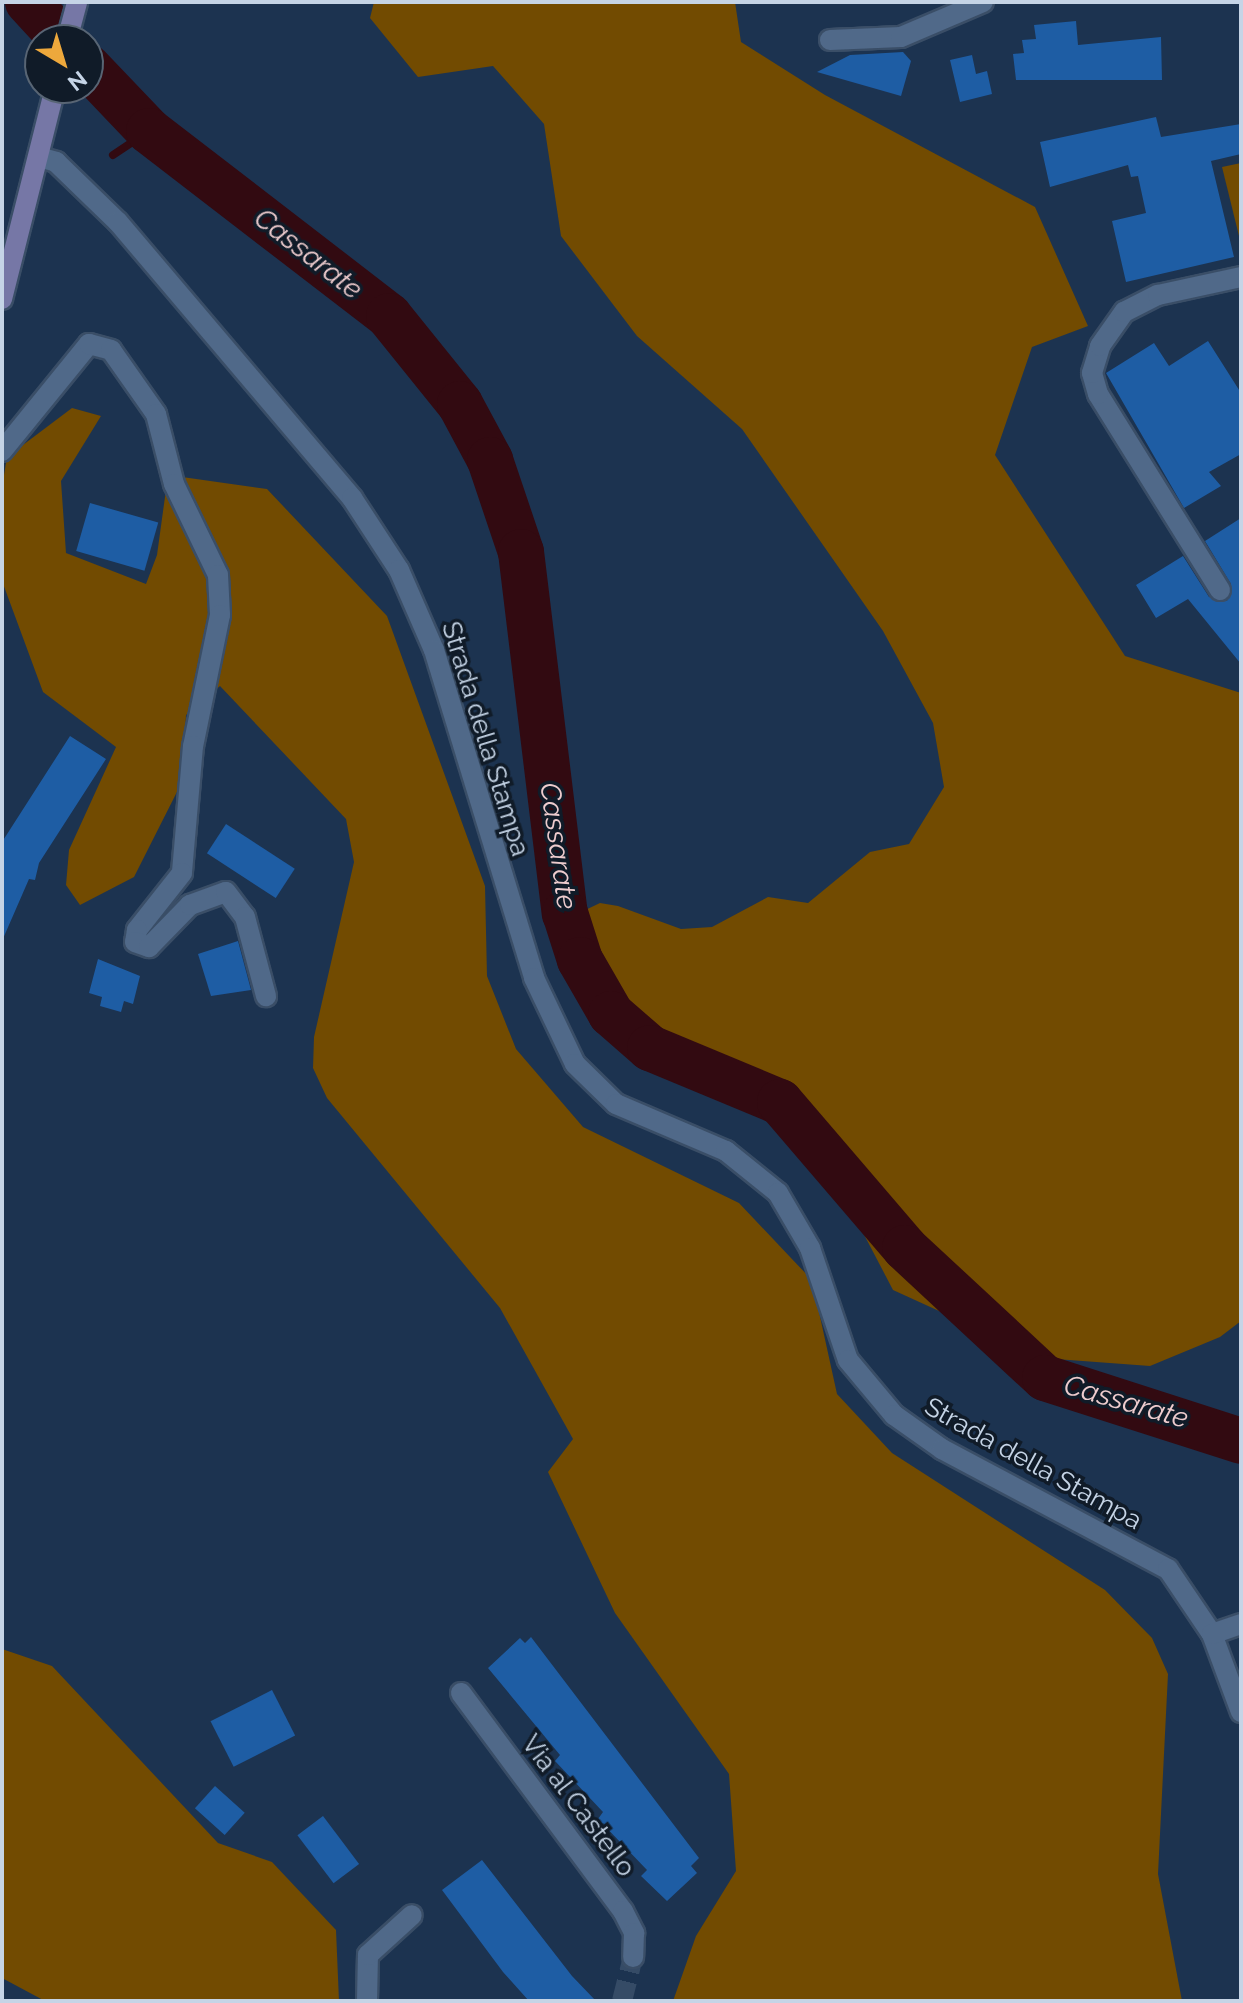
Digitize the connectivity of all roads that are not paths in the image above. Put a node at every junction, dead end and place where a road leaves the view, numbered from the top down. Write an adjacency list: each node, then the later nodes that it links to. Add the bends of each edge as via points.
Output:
1 (77, 2): 3 (street)
2 (983, 2): 4 (street, via 901,37)
3 (71, 24)
4 (830, 40)
5 (51, 104): 6 (street)
6 (39, 157): 8 (street); 13 (street, Strada della Stampa, via 56,162 118,222 299,433 392,558 434,650 534,978 575,1064 616,1104 726,1151 778,1193 810,1248 848,1360 894,1415 952,1455 1168,1569)
7 (1241, 277): 10 (street, via 1158,295 1124,312 1100,346 1092,373 1098,394)
8 (2, 299)
9 (2, 451): 11 (street, via 82,349 97,342 111,350 156,414 174,484 218,575 220,615 193,746 182,873 137,930 135,942 149,947 190,905 226,892 245,917)
10 (1220, 590)
11 (266, 996)
12 (1241, 1624): 13 (street)
13 (1212, 1634): 15 (street, Strada della Stampa)
14 (461, 1693): 17 (street, Via al Castello, via 623,1911 634,1933)
15 (1241, 1712)
16 (412, 1915): 18 (street, via 368,1955)
17 (633, 1957)
18 (367, 2001)

